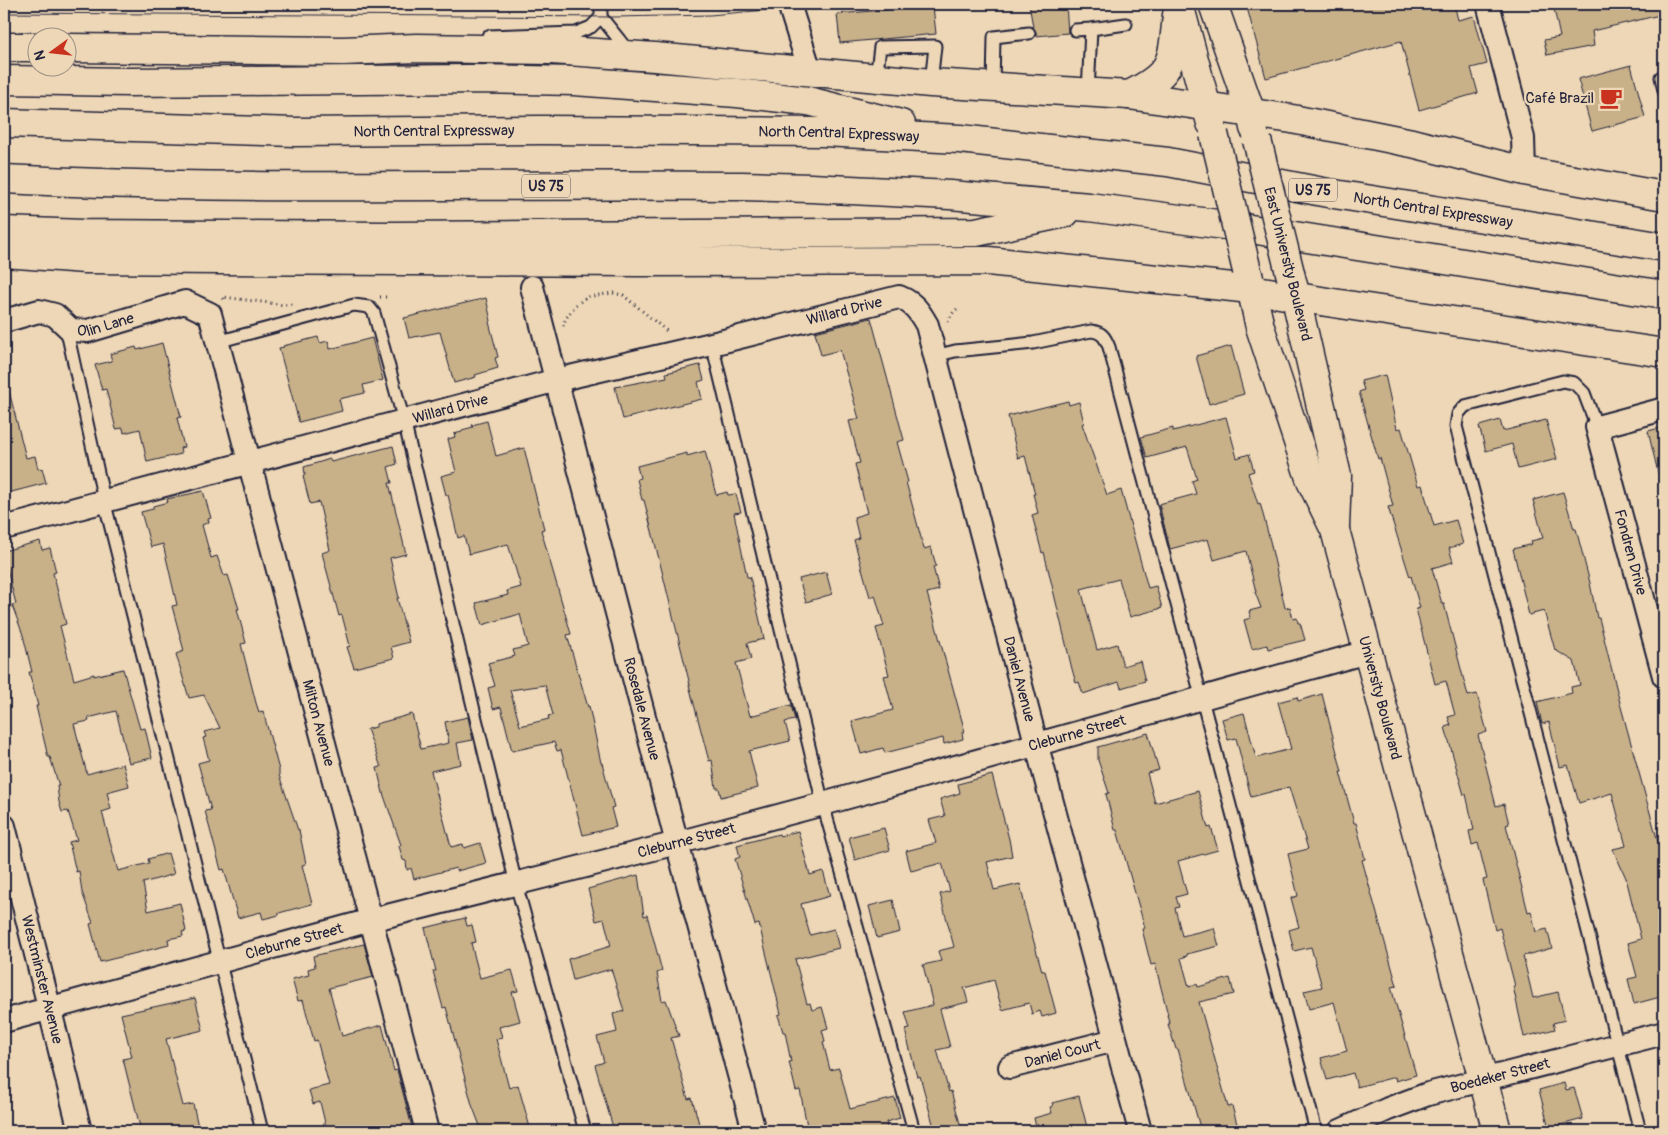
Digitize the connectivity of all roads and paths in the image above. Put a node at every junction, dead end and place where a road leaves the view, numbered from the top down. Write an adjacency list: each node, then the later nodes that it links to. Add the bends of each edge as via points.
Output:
1 (602, 4): 6 (lane)
2 (789, 4): 16 (street)
3 (1179, 4): 24 (main road, via 1173,51 1166,70 1159,78); 25 (main road)
4 (1213, 4): 26 (main road, East University Boulevard)
5 (1488, 4): 29 (street, via 1523,138)
6 (601, 17): 14 (lane, via 576,33 485,36); 15 (lane)
7 (1126, 24): 8 (lane)
8 (1091, 29): 9 (lane); 23 (lane)
9 (1075, 30)
10 (1029, 33): 21 (lane, via 994,37)
11 (4, 47): 12 (main road)
12 (28, 47)
13 (78, 48): 14 (main road)
14 (446, 49): 15 (main road, via 552,50)
15 (632, 56): 16 (main road)
16 (810, 71): 18 (main road)
17 (1661, 77): 22 (lane)
18 (876, 79): 20 (main road); 20 (lane, via 880,47 935,46)
19 (4, 80): 28 (main road, via 574,80 808,101)
20 (931, 83): 21 (main road)
21 (993, 87): 23 (main road)
22 (1664, 91)
23 (1088, 93): 24 (main road)
24 (1129, 95): 25 (main road)
25 (1208, 107): 26 (main road); 36 (main road, bridge)
26 (1251, 113): 29 (main road, via 1374,134); 38 (main road, East University Boulevard, bridge)
27 (4, 123): 28 (main road, North Central Expressway / US 75, via 295,132 822,132)
28 (960, 139): 34 (main road, North Central Expressway / US 75, via 1168,162 1328,193)
29 (1524, 171): 31 (main road)
30 (4, 179): 32 (main road, US 75, via 187,186 673,185 811,188 950,195)
31 (1664, 196)
32 (1088, 207): 33 (main road, via 976,232 361,236); 39 (main road, US 75, via 1232,226)
33 (4, 231)
34 (1664, 247)
35 (4, 253): 36 (main road, via 85,259 988,261)
36 (1249, 280): 38 (main road); 62 (main road, University Boulevard, via 1260,328 1312,481)
37 (532, 287): 55 (street, Rosedale Avenue)
38 (1293, 287): 53 (main road); 62 (main road, East University Boulevard, via 1337,476)
39 (1664, 295)
40 (378, 297): 41 (path)
41 (388, 297)
42 (899, 297): 52 (street, Willard Drive); 54 (street, Daniel Avenue, via 918,307 927,325)
43 (295, 304): 51 (path, via 286,306 223,297)
44 (959, 307): 48 (path)
45 (210, 314): 47 (street, Olin Lane, via 185,302 88,331 71,330); 51 (street, Milton Avenue)
46 (4, 321): 47 (street, Olin Lane, via 39,311 55,315)
47 (65, 324): 60 (lane)
48 (947, 325)
49 (562, 333): 50 (path, via 566,318 576,305 587,297 613,293 624,295)
50 (669, 334)
51 (226, 340): 57 (lane, via 354,305 369,307 374,313); 59 (street, Milton Avenue)
52 (712, 344): 55 (street, Willard Drive); 67 (lane)
53 (1664, 352)
54 (935, 356): 65 (lane, via 1033,343 1091,331 1099,332 1105,338); 66 (street, Daniel Avenue)
55 (557, 380): 57 (street, Willard Drive); 69 (street, Rosedale Avenue)
56 (1664, 409): 58 (street)
57 (404, 421): 59 (street, Willard Drive); 70 (lane)
58 (1597, 427): 64 (street, Fondren Drive); 77 (lane, via 1584,393 1574,383 1563,381 1465,406 1458,414 1456,426)
59 (249, 462): 60 (street, Willard Drive); 71 (street, Milton Avenue)
60 (104, 500): 61 (street, Willard Drive); 72 (lane)
61 (4, 528)
62 (1335, 530): 63 (main road, University Boulevard)
63 (1368, 652): 65 (street, Cleburne Street); 79 (main road, University Boulevard)
64 (1664, 676)
65 (1203, 698): 66 (street, Cleburne Street); 87 (lane)
66 (1037, 746): 67 (street, Cleburne Street); 76 (street, Daniel Avenue)
67 (823, 804): 69 (street, Cleburne Street); 85 (lane)
68 (4, 826): 73 (street, Westminster Avenue)
69 (677, 843): 70 (street, Cleburne Street); 84 (street, Rosedale Avenue)
70 (516, 884): 71 (street, Cleburne Street); 83 (lane)
71 (371, 920): 72 (street, Cleburne Street); 82 (street, Milton Avenue)
72 (220, 962): 73 (street, Cleburne Street); 81 (lane)
73 (50, 1009): 74 (street, Cleburne Street); 80 (street, Westminster Avenue)
74 (4, 1021)
75 (1664, 1033): 77 (street, Boedeker Street)
76 (1115, 1040): 78 (street, Daniel Court); 86 (street, Daniel Avenue)
77 (1617, 1045): 79 (street, Boedeker Street); 90 (lane)
78 (1010, 1067)
79 (1483, 1080): 88 (street, Boedeker Street, via 1428,1094); 89 (main road, University Boulevard)
80 (80, 1131)
81 (262, 1131)
82 (427, 1131)
83 (586, 1131)
84 (754, 1131)
85 (914, 1131)
86 (1140, 1131)
87 (1316, 1131)
88 (1340, 1131)
89 (1497, 1131)
90 (1640, 1131)

